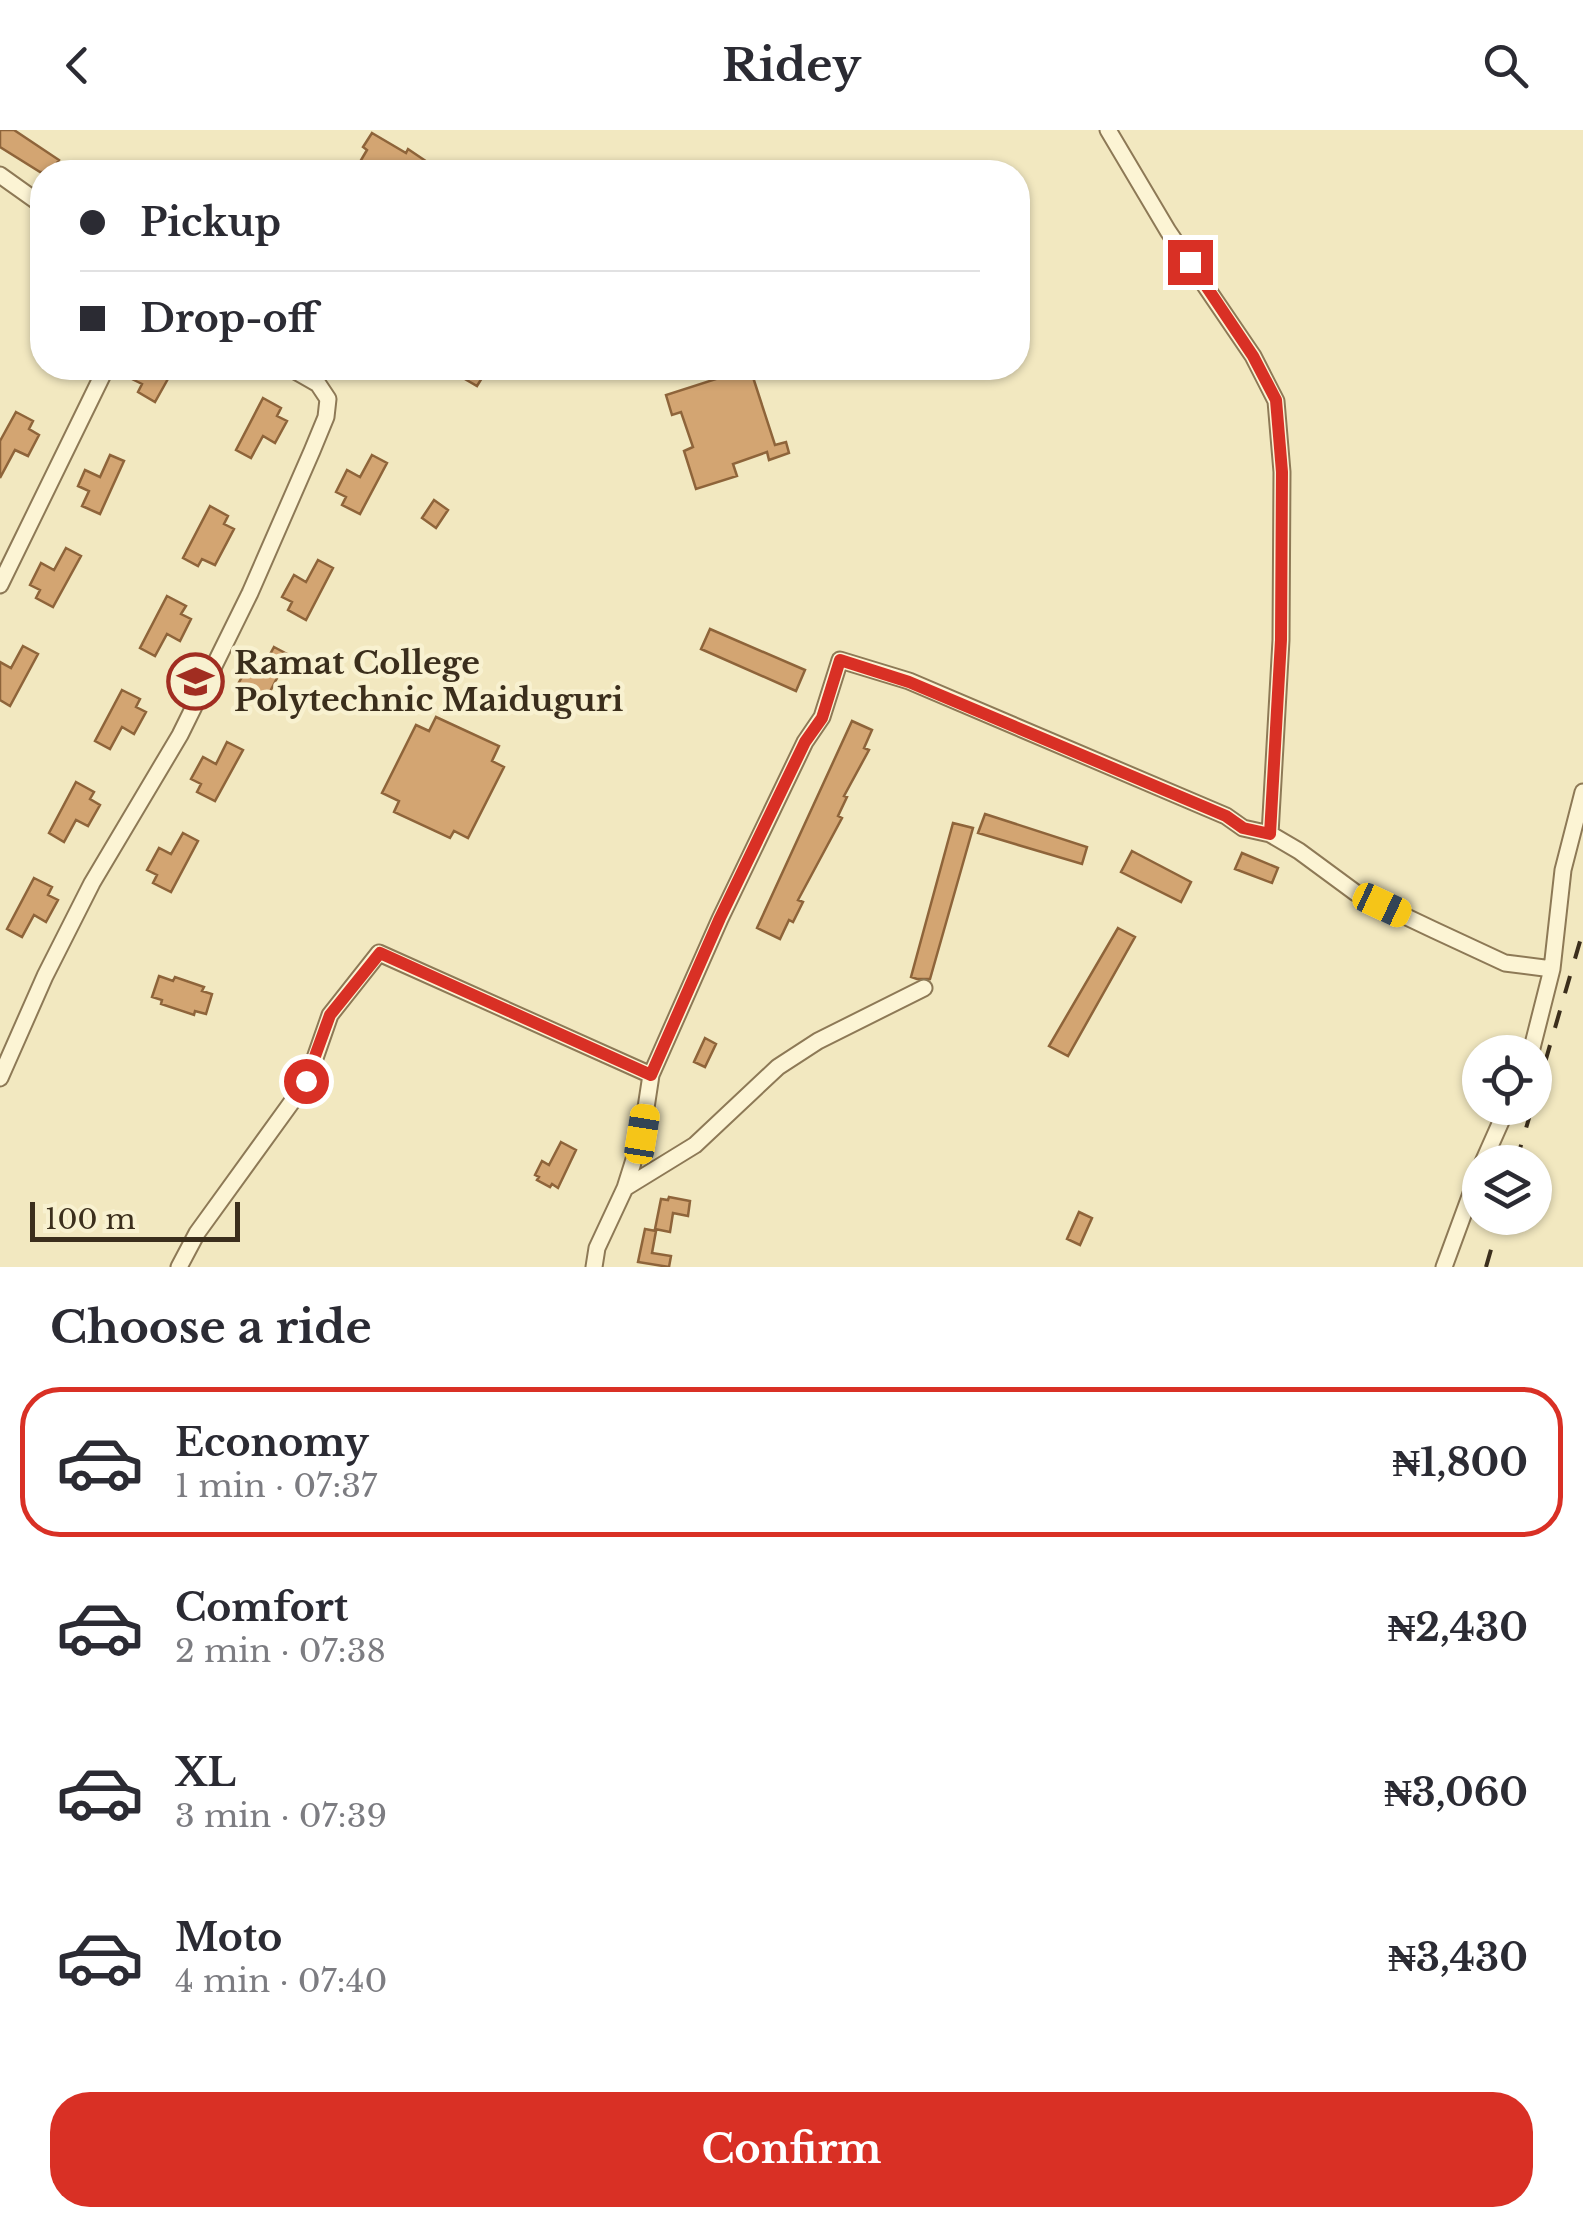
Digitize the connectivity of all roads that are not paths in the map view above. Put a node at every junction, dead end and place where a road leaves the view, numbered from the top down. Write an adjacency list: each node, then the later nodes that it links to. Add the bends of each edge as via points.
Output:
1 (1108, 130): 9 (street, via 1276,400 1281,640)
2 (0, 175): 3 (street)
3 (30, 196)
4 (100, 380): 6 (street)
5 (311, 380): 14 (street, via 328,399 326,417 250,593 180,735 92,883)
6 (5, 566): 7 (street)
7 (0, 585)
8 (1583, 792): 10 (street, via 1563,870)
9 (1270, 834): 10 (street, via 1371,900 1505,963); 13 (street, via 909,682 840,660 822,718 720,918)
10 (1552, 968): 12 (street)
11 (924, 988): 15 (street, via 818,1040 778,1067 696,1145)
12 (1535, 1035)
13 (651, 1075): 15 (street); 17 (street, via 380,953 330,1015 306,1081)
14 (0, 1078)
15 (625, 1188): 18 (street)
16 (1462, 1218): 19 (street)
17 (180, 1267)
18 (594, 1267)
19 (1444, 1267)

